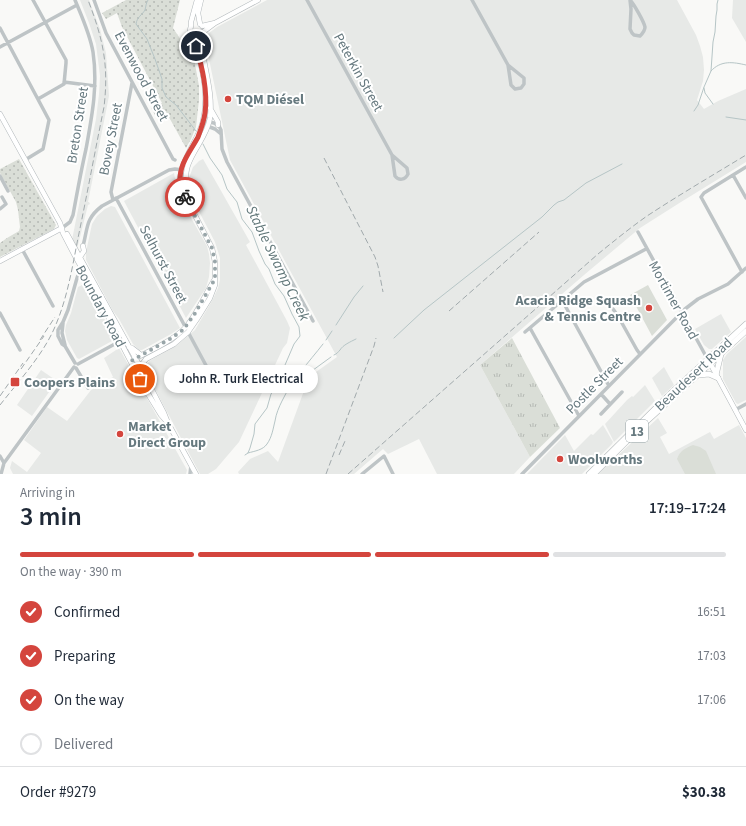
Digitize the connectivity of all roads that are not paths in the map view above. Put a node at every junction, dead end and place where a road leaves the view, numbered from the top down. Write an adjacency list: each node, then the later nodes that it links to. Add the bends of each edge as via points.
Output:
1 (33, 0): 11 (street)
2 (75, 0): 10 (street, Breton Street)
3 (94, 0): 22 (street, Evenwood Street, via 106,33)
4 (197, 0): 14 (main road)
5 (200, 0): 13 (main road, via 198,14)
6 (258, 0): 12 (main road)
7 (307, 0): 30 (street, Peterkin Street)
8 (472, 0): 20 (street)
9 (630, 0): 9 (street, via 645,27 639,36 630,30)
10 (77, 5): 11 (street); 23 (street, Breton Street, via 85,23 92,51)
11 (45, 22): 18 (street); 21 (street, via 66,60)
12 (215, 23): 13 (main road); 16 (main road)
13 (201, 25): 14 (main road); 16 (main road)
14 (191, 26): 17 (main road, via 190,33)
15 (0, 28): 18 (street)
16 (202, 34): 17 (main road, via 197,38); 25 (main road)
17 (193, 36): 27 (main road, via 206,89)
18 (8, 43): 19 (street); 24 (street)
19 (0, 47)
20 (508, 64): 20 (street, via 524,78 521,88 515,89 510,84)
21 (64, 82): 23 (street); 24 (street)
22 (132, 83): 32 (street, Evenwood Street); 40 (street, Bovey Street, via 111,190)
23 (95, 86): 42 (street, Breton Street, via 93,110 73,214 70,222)
24 (38, 99): 31 (street, via 49,120 44,147)
25 (210, 108): 27 (main road); 28 (main road)
26 (0, 114): 31 (main road, Boundary Road)
27 (206, 123): 28 (street); 29 (street); 34 (main road, via 185,158)
28 (218, 125): 29 (street)
29 (221, 134): 57 (street, via 222,149 227,162)
30 (392, 154): 30 (street, Peterkin Street, via 408,169 408,174 404,178 396,178)
31 (25, 160): 42 (main road, Boundary Road)
32 (175, 160)
33 (746, 167): 35 (street)
34 (184, 170): 40 (street, via 173,168); 60 (main road, via 180,178 182,194 212,248 215,262 215,285 210,298)
35 (733, 175): 39 (street); 51 (street, via 701,197)
36 (0, 176): 37 (street)
37 (8, 191)
38 (2, 197): 41 (street, via 6,204)
39 (746, 198)
40 (114, 199): 44 (street, via 91,217); 60 (street, Selhurst Street)
41 (0, 209)
42 (62, 228): 45 (main road); 47 (main road, Boundary Road); 50 (main road, Boundary Road)
43 (638, 232): 46 (street, Mortimer Road)
44 (83, 246): 47 (main road, via 84,251)
45 (22, 249): 48 (main road); 53 (street)
46 (646, 249): 52 (street, via 584,282); 56 (street, Mortimer Road)
47 (80, 257): 63 (main road, Boundary Road)
48 (0, 261)
49 (746, 268): 51 (street, Postle Street)
50 (83, 272): 63 (main road, Boundary Road); 72 (street, via 78,275 68,310 58,330 62,344)
51 (742, 272): 56 (street, Postle Street, via 728,284 698,299)
52 (562, 300): 59 (street); 77 (street)
53 (53, 306)
54 (613, 309): 66 (street)
55 (0, 313): 65 (street)
56 (682, 313): 66 (street, Postle Street); 71 (street, Mortimer Road)
57 (313, 321)
58 (746, 324): 71 (highway, Beaudesert Road / 13)
59 (530, 328): 62 (street); 85 (street)
60 (187, 330): 68 (main road); 69 (main road, via 174,344); 76 (street, Selhurst Street)
61 (746, 331): 67 (highway, Beaudesert Road / 13)
62 (525, 332)
63 (122, 340): 64 (main road, Boundary Road); 70 (main road, Boundary Road); 72 (street)
64 (129, 347): 68 (main road); 70 (main road, Boundary Road)
65 (20, 350)
66 (640, 354): 77 (street, Postle Street)
67 (721, 354): 71 (highway, Beaudesert Road / 13); 75 (highway)
68 (141, 355): 70 (main road)
69 (152, 355): 70 (main road); 73 (main road, via 144,360)
70 (134, 361): 73 (main road, Boundary Road); 86 (main road, Boundary Road, via 150,398)
71 (709, 362): 74 (highway, Beaudesert Road / 13); 75 (main road, Mortimer Road); 97 (highway, Beaudesert Road / 13)
72 (76, 365): 78 (street); 89 (street)
73 (141, 370): 86 (main road, Boundary Road)
74 (699, 375): 75 (highway, via 709,374); 98 (highway, Beaudesert Road / 13)
75 (717, 377): 83 (main road, Mortimer Road)
76 (216, 384)
77 (609, 386): 80 (street, Postle Street)
78 (88, 388)
79 (622, 392): 81 (street)
80 (601, 394): 81 (street); 85 (street, Postle Street)
81 (610, 404): 84 (street)
82 (746, 404): 83 (street)
83 (735, 410): 87 (main road, Mortimer Road)
84 (601, 414)
85 (579, 416): 96 (street, Postle Street)
86 (168, 423): 90 (main road, Boundary Road)
87 (746, 430)
88 (0, 456): 89 (street)
89 (4, 463): 91 (street)
90 (191, 465): 92 (street); 93 (main road, Boundary Road)
91 (1, 474)
92 (190, 474)
93 (196, 474)
94 (362, 474): 95 (street, via 384,456)
95 (393, 474)
96 (522, 474)
97 (589, 474)
98 (594, 474)

